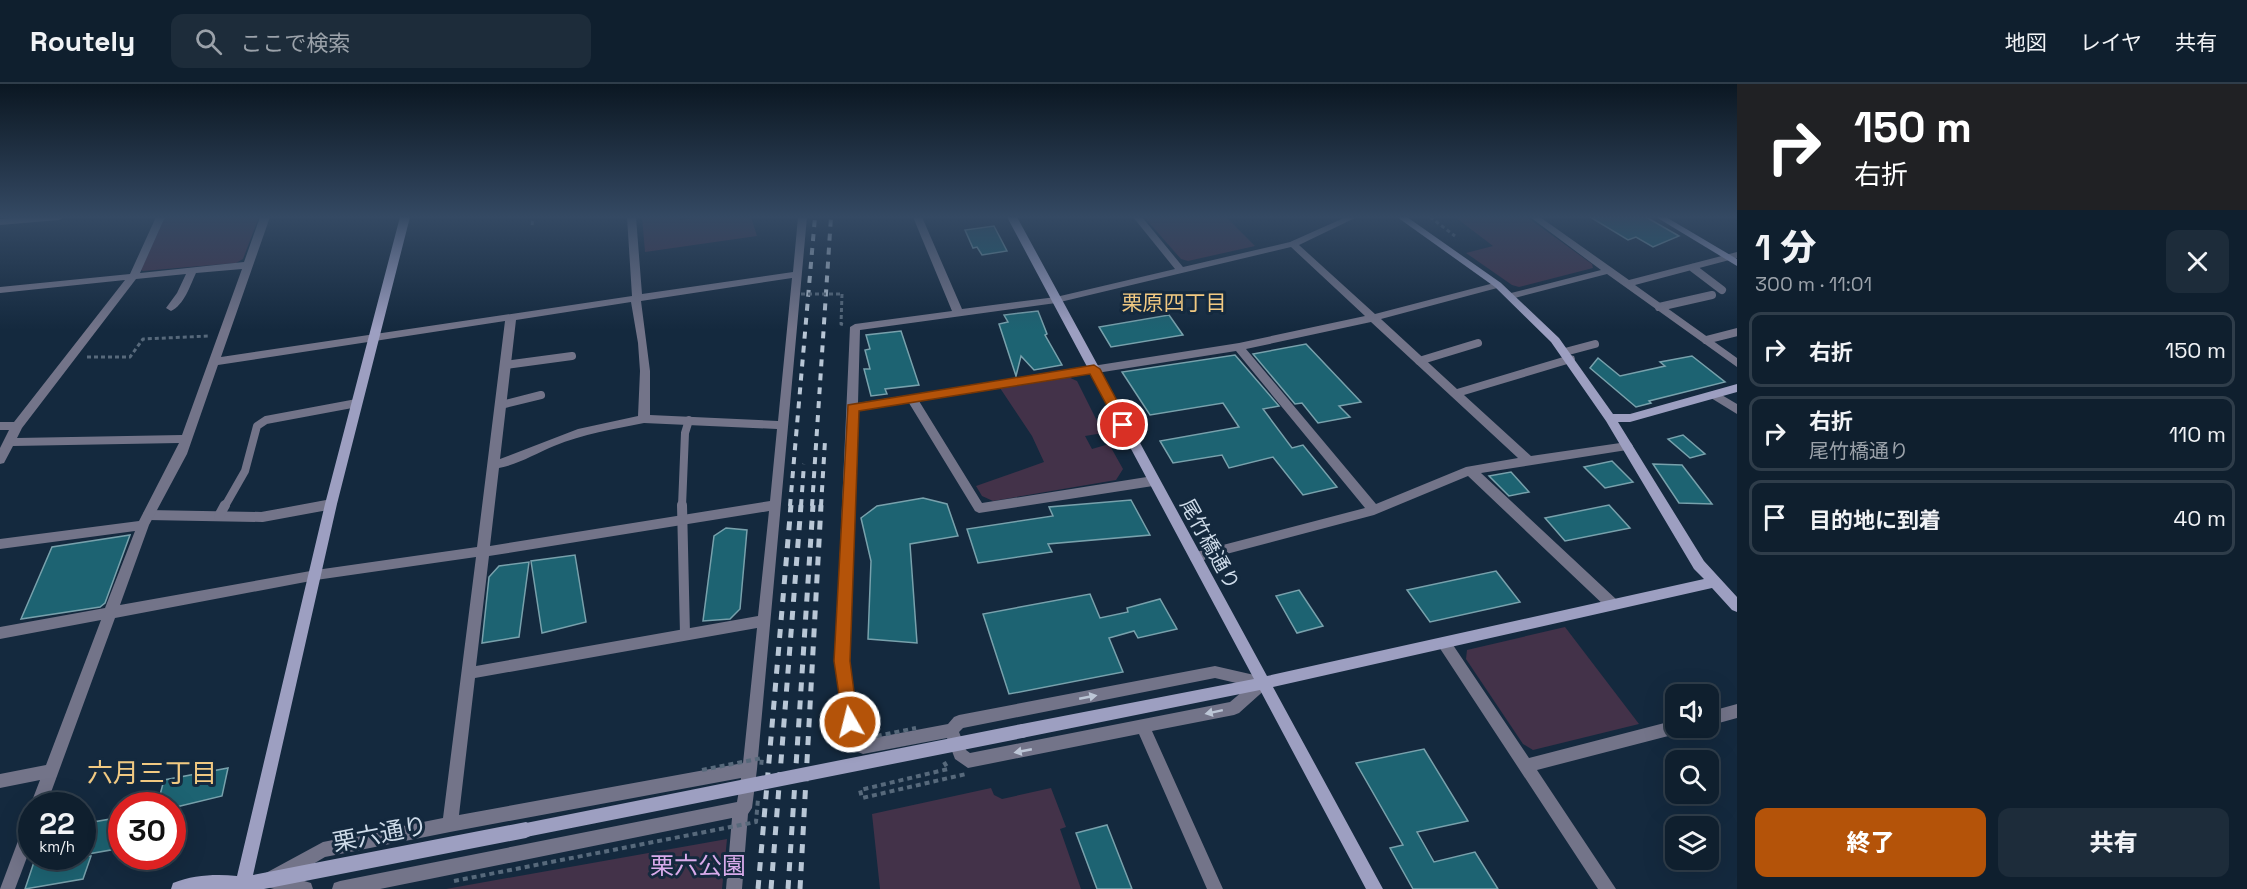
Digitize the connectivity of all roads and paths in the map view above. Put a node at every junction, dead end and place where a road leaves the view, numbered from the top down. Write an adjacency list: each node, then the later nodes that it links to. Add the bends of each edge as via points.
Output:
1 (143, 255): 20 (street)
2 (252, 255): 14 (street)
3 (395, 255): 38 (street)
4 (634, 255): 28 (street)
5 (800, 255): 19 (street)
6 (933, 255): 32 (street)
7 (1032, 255): 29 (street, 尾竹橋通り)
8 (1168, 255): 16 (street)
9 (1245, 255): 16 (street)
10 (1304, 255): 35 (street)
11 (1456, 255): 22 (street)
12 (1586, 255): 18 (street)
13 (1734, 259): 15 (street)
14 (248, 265): 17 (street); 37 (street)
15 (1693, 268): 21 (street); 24 (lane)
16 (1180, 269): 29 (street)
17 (192, 271): 20 (street); 31 (street)
18 (1609, 271): 21 (street); 27 (street)
19 (798, 274): 28 (street); 63 (street)
20 (133, 276): 23 (street); 45 (street)
21 (1627, 284): 30 (street)
22 (1498, 285): 27 (street); 35 (street)
23 (0, 290)
24 (1722, 290)
25 (801, 294): 34 (path, bridge, via 842,294)
26 (1712, 295): 30 (lane)
27 (1511, 296): 43 (street)
28 (636, 297): 33 (street); 61 (street, via 644,362)
29 (1056, 300): 32 (street); 50 (street, 尾竹橋通り)
30 (1659, 307): 39 (street)
31 (171, 308)
32 (958, 313): 58 (street, via 855,327)
33 (511, 316): 38 (street); 49 (street)
34 (842, 316)
35 (1372, 318): 42 (street); 46 (street)
36 (1737, 332): 39 (lane)
37 (223, 336): 45 (path, via 143,339 130,357); 47 (street)
38 (373, 337): 47 (street); 56 (street)
39 (1706, 340): 48 (street)
40 (1478, 344): 46 (lane)
41 (1595, 344): 43 (lane)
42 (1239, 347): 50 (street); 76 (street)
43 (1568, 355): 52 (street); 60 (street)
44 (572, 356): 49 (lane)
45 (71, 357): 65 (street)
46 (1419, 361): 52 (street)
47 (213, 362): 66 (street)
48 (1737, 363)
49 (505, 365): 57 (street)
50 (1094, 369): 55 (street); 73 (street, 尾竹橋通り)
51 (1737, 388): 54 (street)
52 (1454, 394): 70 (street)
53 (541, 395): 57 (lane)
54 (1715, 395): 59 (street); 60 (street, via 1630,418)
55 (912, 399): 58 (street); 73 (street, via 979,508)
56 (357, 403): 74 (street); 77 (lane, via 266,420 257,426 245,471)
57 (501, 405): 71 (street)
58 (853, 408): 98 (street, via 842,661 853,743 863,747)
59 (1737, 410)
60 (1610, 418): 68 (street)
61 (644, 419): 62 (street); 71 (street, via 549,442 509,462)
62 (689, 420): 63 (street); 79 (lane)
63 (782, 425): 75 (street)
64 (0, 426): 65 (street)
65 (17, 426): 67 (street)
66 (186, 439): 67 (street); 78 (street)
67 (9, 442): 69 (street)
68 (1627, 446): 70 (street); 84 (street, via 1699,565)
69 (0, 460)
70 (1527, 460): 72 (street)
71 (494, 465): 81 (street)
72 (1470, 470): 76 (street); 85 (street)
73 (1153, 480): 82 (street, 尾竹橋通り)
74 (331, 504): 77 (lane, via 262,517); 83 (street)
75 (776, 505): 79 (street); 88 (street)
76 (1374, 510): 82 (street)
77 (219, 516): 78 (lane)
78 (145, 520): 80 (street); 87 (street)
79 (681, 521): 81 (street); 90 (lane)
80 (0, 544)
81 (482, 552): 83 (street); 92 (street)
82 (1196, 557): 93 (street, 尾竹橋通り)
83 (316, 575): 87 (street); 115 (street)
84 (1715, 582): 85 (street, 栗六通り); 86 (street)
85 (1612, 604): 91 (street, 栗六通り)
86 (1737, 606)
87 (111, 613): 89 (street); 105 (street)
88 (764, 621): 90 (street); 103 (street)
89 (0, 633)
90 (685, 634): 92 (street)
91 (1444, 643): 93 (street, 栗六通り); 102 (street)
92 (469, 673): 111 (street)
93 (1263, 683): 96 (street, one-way to 96, via 1234,708); 98 (street, one-way to 93, via 959,722 1215,672); 113 (street, 栗六通り, bridge); 122 (street, 尾竹橋通り)
94 (1737, 711): 95 (street)
95 (1719, 716)
96 (1143, 727): 98 (street, one-way to 98, via 968,761 960,754); 121 (street)
97 (916, 728): 100 (path, bridge, via 862,739)
98 (952, 730)
99 (1665, 730): 102 (street)
100 (858, 747)
101 (934, 764): 106 (path, bridge, via 945,762 948,769 860,790 862,798)
102 (1525, 766): 123 (street)
103 (755, 768): 104 (path, bridge, via 762,758); 110 (street); 111 (street)
104 (702, 770)
105 (50, 771): 107 (street); 108 (street)
106 (966, 774)
107 (0, 781)
108 (43, 792)
109 (768, 797): 114 (path, bridge, via 757,800 756,822)
110 (741, 809): 119 (street); 120 (street)
111 (450, 824): 113 (street, via 323,850)
112 (18, 860): 116 (street)
113 (270, 880): 115 (street, 栗六通り); 118 (street)
114 (454, 881)
115 (241, 888): 117 (street, 栗六通り, via 213,882)
116 (7, 889)
117 (179, 889)
118 (304, 889)
119 (340, 889)
120 (734, 889)
121 (1215, 889)
122 (1374, 889)
123 (1608, 889)

